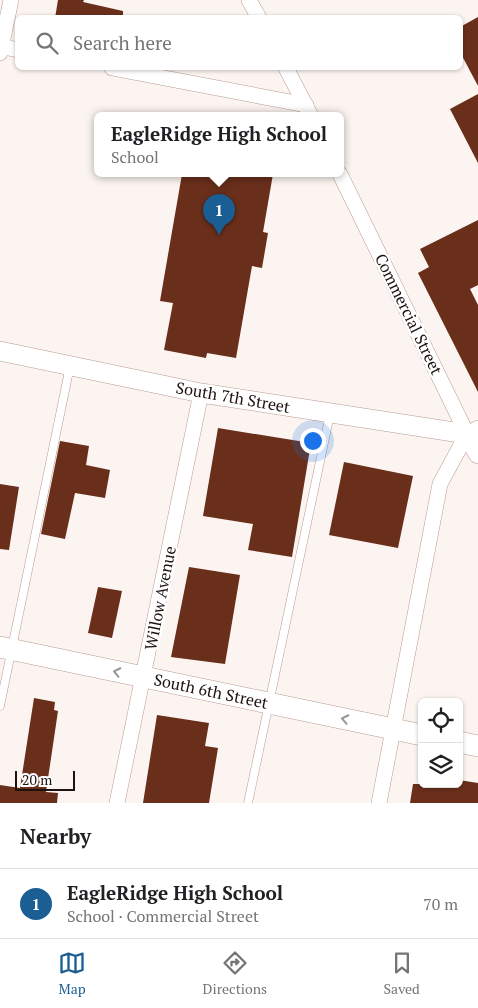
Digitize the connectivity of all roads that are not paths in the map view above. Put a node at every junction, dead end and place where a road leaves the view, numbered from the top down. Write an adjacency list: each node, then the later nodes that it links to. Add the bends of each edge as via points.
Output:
1 (12, 0): 4 (street)
2 (249, 0): 3 (street)
3 (257, 15)
4 (0, 49): 5 (street)
5 (15, 50)
6 (121, 70): 8 (street)
7 (287, 70): 8 (street)
8 (308, 110)
9 (342, 177): 14 (street, Commercial Street)
10 (0, 351): 11 (street, South 7th Street)
11 (70, 366): 12 (street, South 7th Street); 16 (lane)
12 (201, 393): 13 (street, South 7th Street); 17 (street, Willow Avenue)
13 (330, 413): 14 (street, South 7th Street); 18 (lane)
14 (473, 431): 15 (street, Commercial Street); 20 (street, via 440,484)
15 (478, 454)
16 (6, 649): 17 (main road, South 6th Street, one-way to 16); 19 (lane)
17 (144, 678): 18 (main road, South 6th Street); 24 (street, Willow Avenue)
18 (269, 703): 20 (main road, South 6th Street, one-way to 18); 25 (lane)
19 (0, 706)
20 (393, 729): 21 (main road, South 6th Street); 26 (street)
21 (418, 734)
22 (463, 743): 23 (main road)
23 (478, 746)
24 (117, 803)
25 (248, 803)
26 (379, 803)

